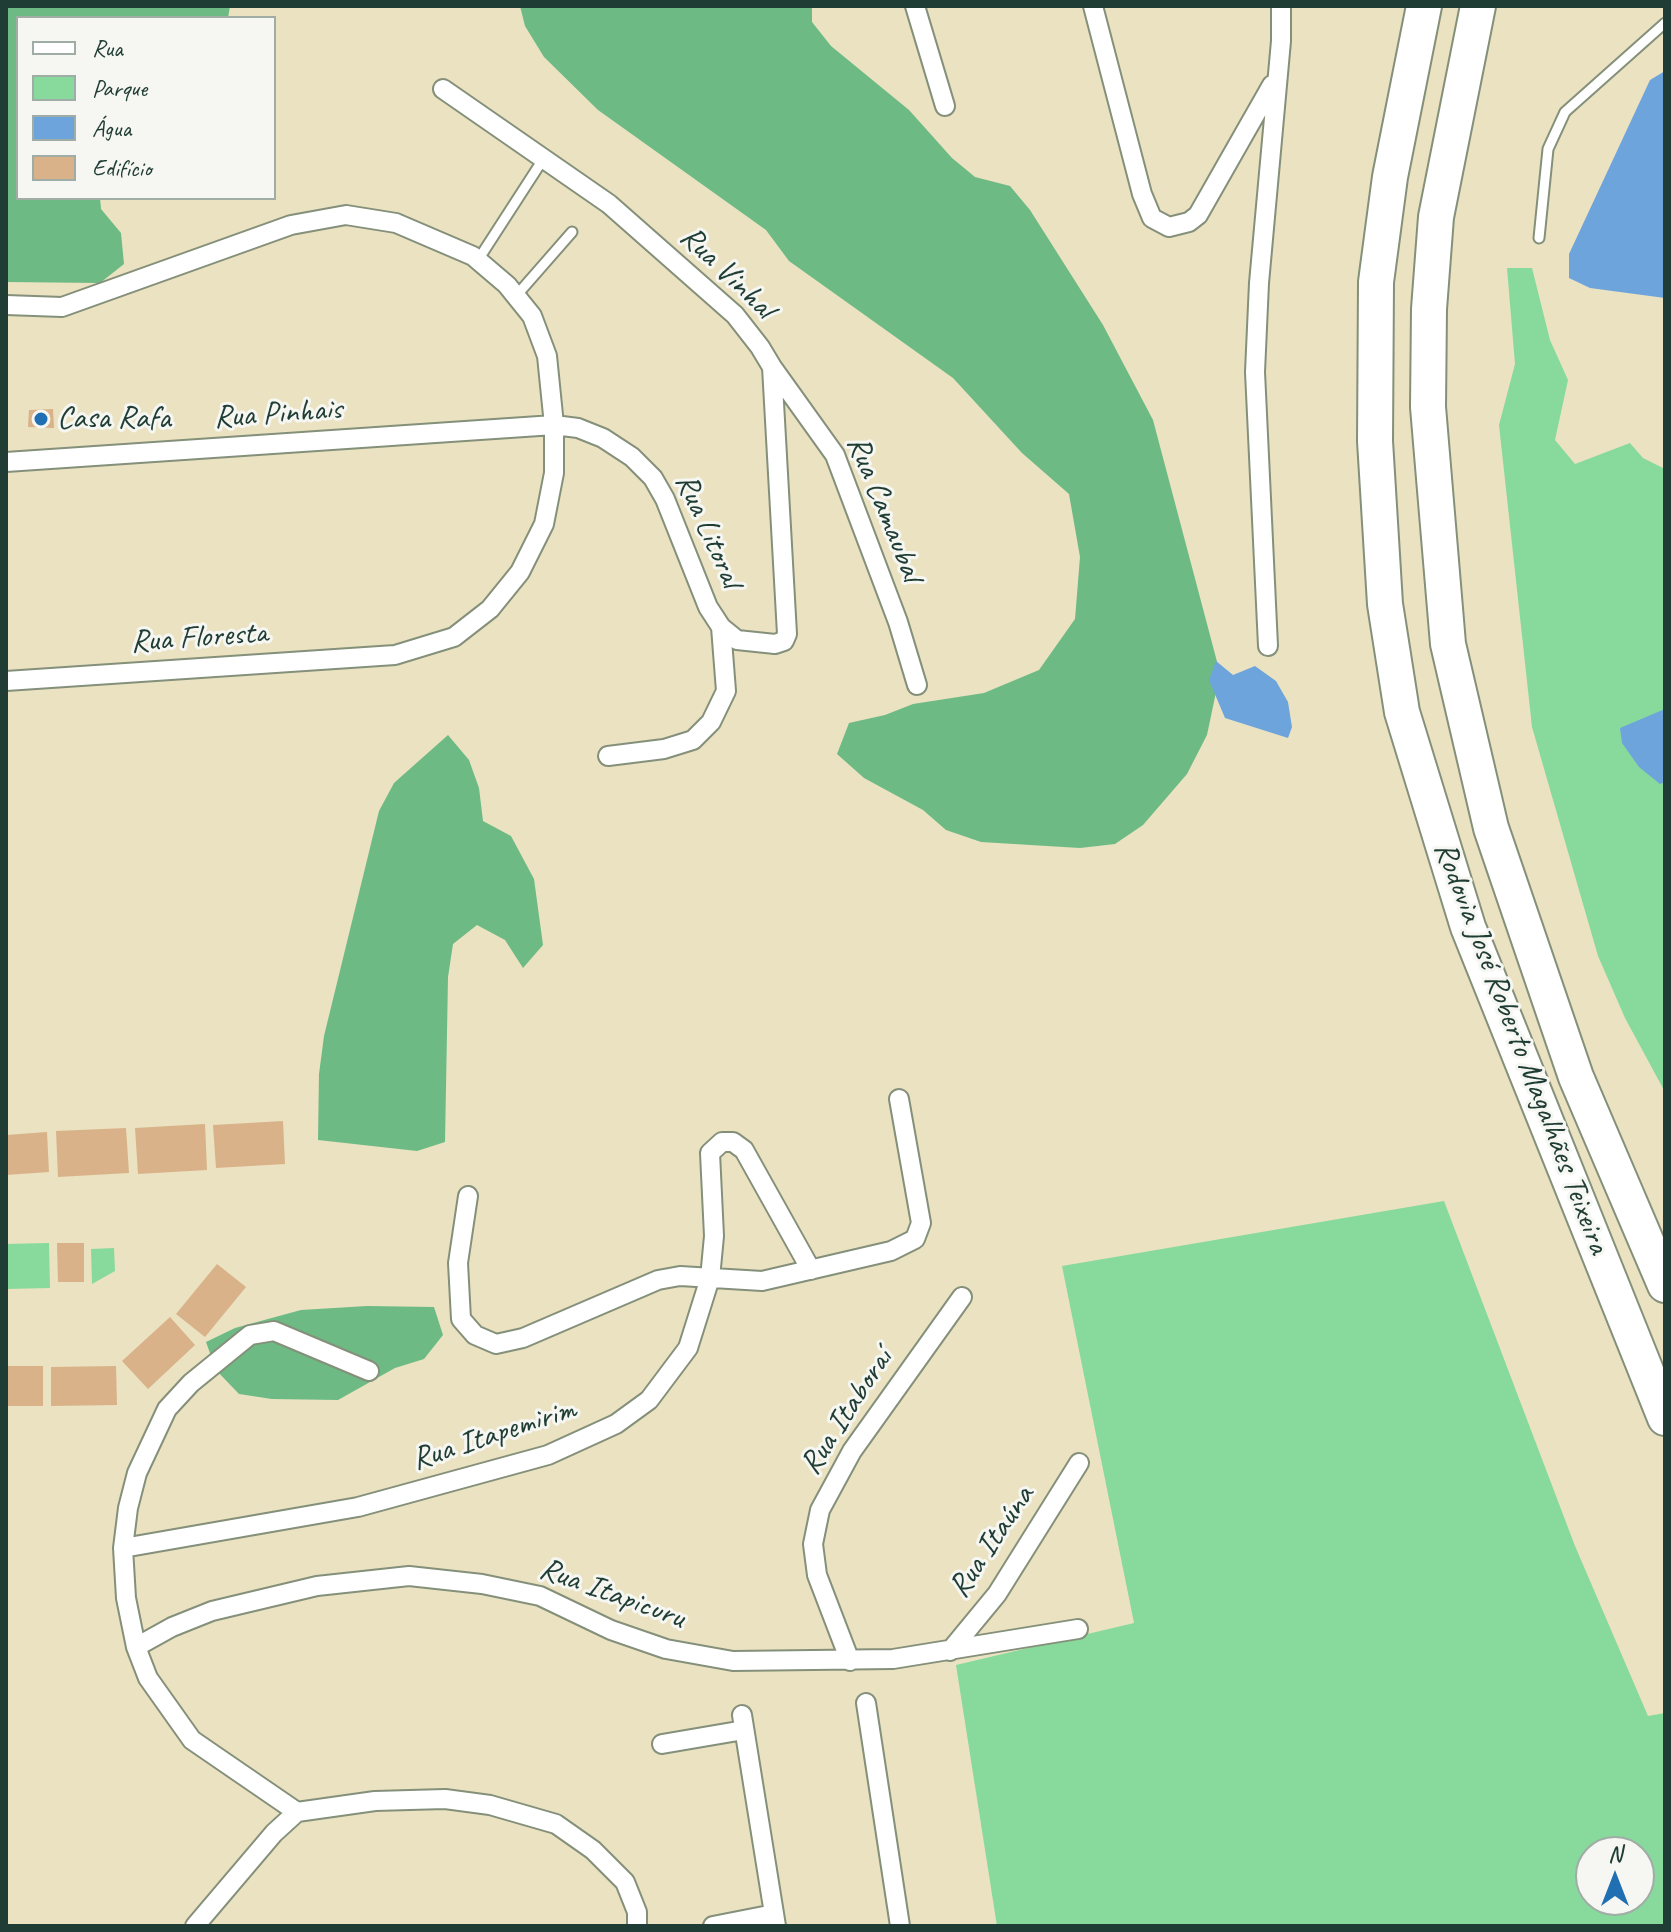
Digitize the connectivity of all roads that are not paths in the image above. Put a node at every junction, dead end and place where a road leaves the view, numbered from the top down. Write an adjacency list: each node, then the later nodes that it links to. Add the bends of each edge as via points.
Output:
1 (915, 6): 9 (street)
2 (1093, 6): 7 (street, via 1142,194 1152,218 1169,227 1198,215)
3 (1281, 6): 7 (street)
4 (1424, 6): 32 (highway, Rodovia José Roberto Magalhães Teixeira, via 1390,177 1376,282 1376,456 1385,604 1402,712 1468,927)
5 (1478, 6): 29 (highway, Rodovia José Roberto Magalhães Teixeira, via 1436,217 1429,309 1428,407 1448,644 1491,828 1576,1077)
6 (1665, 23): 12 (lane, via 1565,112 1548,149)
7 (1276, 79): 21 (street, via 1255,372)
8 (443, 89): 10 (street, Rua Vinhal)
9 (945, 106)
10 (542, 161): 13 (lane); 16 (street, Rua Vinhal, via 609,204 735,315)
11 (572, 232): 14 (lane)
12 (1539, 238)
13 (478, 260): 14 (street); 15 (street, via 396,223 346,215 291,225 62,307)
14 (516, 296): 17 (street, via 532,316 547,356)
15 (6, 305)
16 (772, 367): 20 (street, Rua Vinhal, via 787,634); 23 (street, Rua Camaubal, via 835,455)
17 (554, 425): 18 (street, Rua Pinhais); 19 (street, Rua Litoral, via 603,438 653,478); 22 (street, Rua Floresta, via 554,473 544,524 520,572 490,609 454,637 395,655)
18 (6, 462)
19 (721, 627): 20 (street, Rua Litoral, via 737,640); 24 (street, via 726,691 711,722 693,740)
20 (775, 644)
21 (1268, 646)
22 (6, 681)
23 (917, 685)
24 (608, 756)
25 (899, 1099): 27 (street, via 921,1223 915,1239 891,1251)
26 (468, 1196): 28 (street, via 458,1263 461,1319 475,1335 496,1344 523,1338 658,1280)
27 (811, 1270): 28 (street, via 762,1281); 28 (street, Rua Itapemirim, via 744,1150 722,1142 710,1153)
28 (710, 1278): 34 (street, Rua Itapemirim, via 688,1348 649,1400 616,1424 548,1455 358,1507)
29 (1665, 1285)
30 (962, 1297): 38 (street, Rua Itaboraí, via 852,1451 820,1510 813,1544 817,1575)
31 (369, 1371): 34 (street, via 274,1331 250,1335 167,1409 137,1473)
32 (1665, 1418)
33 (1079, 1463): 37 (street, Rua Itaúna, via 997,1594)
34 (123, 1548): 36 (street)
35 (1078, 1629): 37 (street, Rua Itapicuru)
36 (136, 1647): 38 (street, Rua Itapicuru, via 212,1611 317,1586 409,1576 540,1596 666,1649 733,1661); 41 (street, via 148,1678 192,1740)
37 (950, 1651): 38 (street, Rua Itapicuru)
38 (850, 1661)
39 (866, 1703): 46 (street)
40 (662, 1744): 42 (street, via 743,1722)
41 (297, 1812): 43 (street); 44 (street, via 330,1805 445,1799 490,1805 556,1824 625,1882)
42 (775, 1920): 45 (street)
43 (195, 1926)
44 (637, 1926)
45 (713, 1926)
46 (897, 1926)

